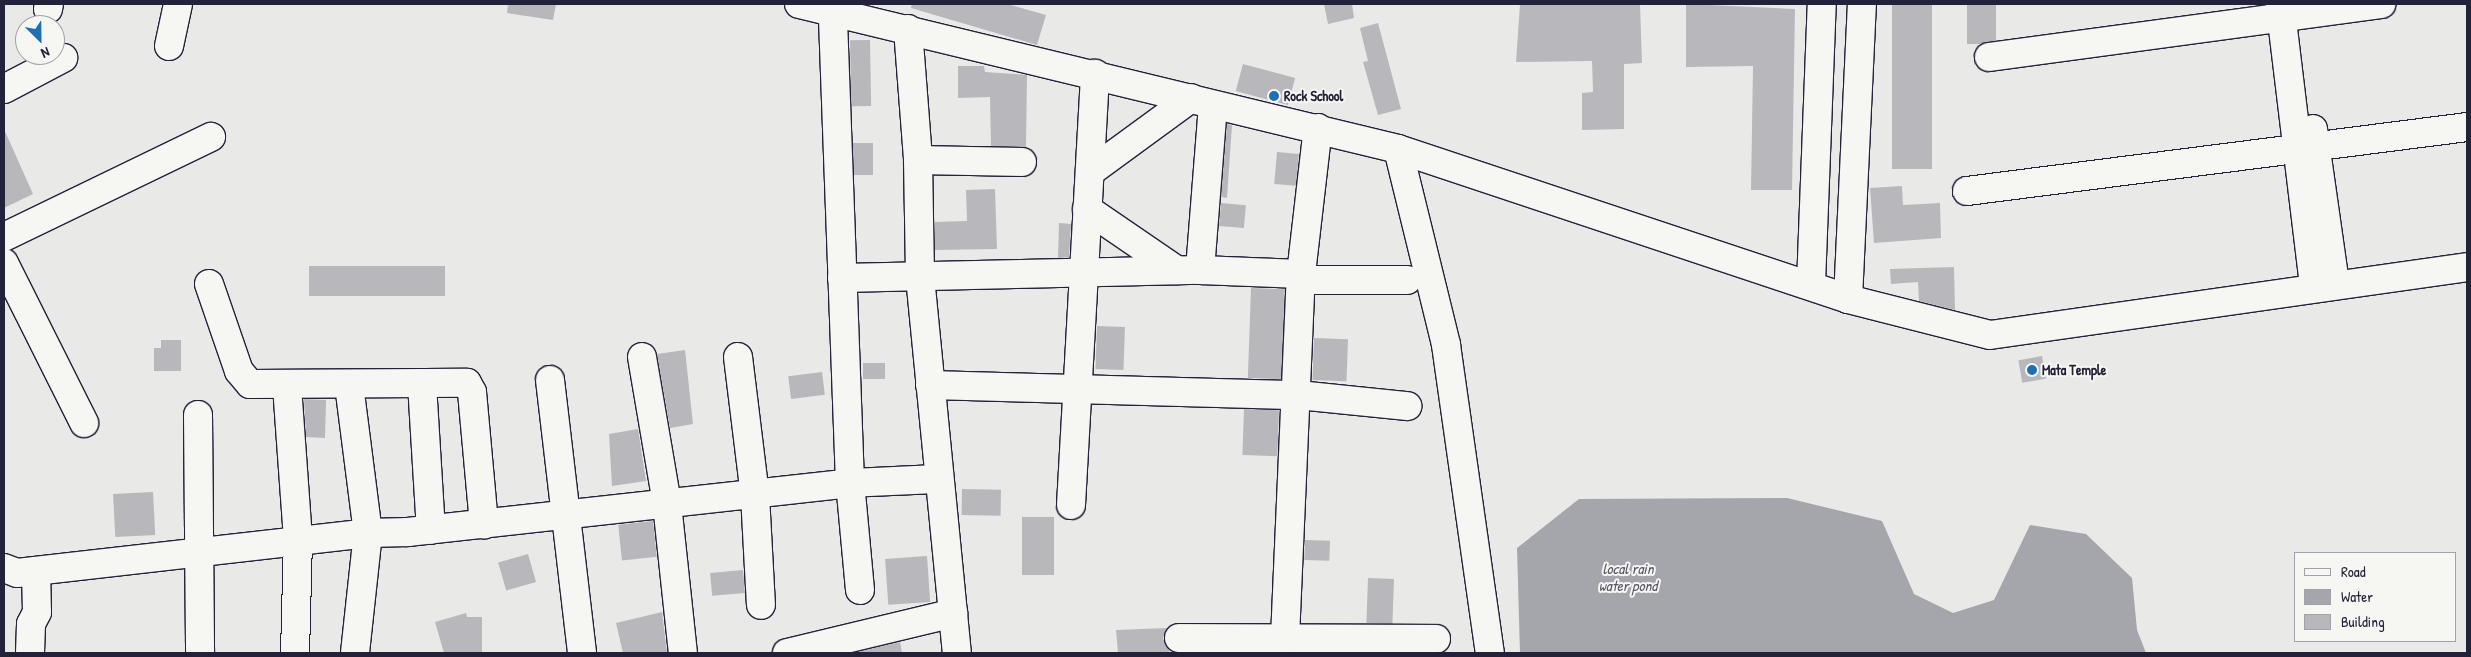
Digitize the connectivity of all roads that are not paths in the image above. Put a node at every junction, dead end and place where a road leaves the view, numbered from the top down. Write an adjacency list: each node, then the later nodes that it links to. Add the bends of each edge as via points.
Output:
1 (178, 4): 9 (street)
2 (799, 4): 7 (street)
3 (1822, 4): 24 (street)
4 (1862, 4): 26 (street)
5 (2381, 4): 6 (street)
6 (2288, 9): 10 (street); 18 (street)
7 (833, 12): 8 (street); 34 (street)
8 (908, 29): 12 (street); 20 (street)
9 (169, 46)
10 (1989, 57)
11 (50, 65): 13 (street)
12 (1095, 74): 14 (street); 22 (street)
13 (4, 89)
14 (1202, 102): 16 (street); 22 (street); 30 (street)
15 (2467, 127): 18 (street)
16 (1318, 128): 19 (street); 33 (street)
17 (210, 136): 27 (street)
18 (2306, 148): 23 (street); 38 (street)
19 (1398, 149): 37 (street); 79 (street, via 1446,345)
20 (918, 160): 21 (street); 32 (street)
21 (1022, 162)
22 (1090, 172): 25 (street)
23 (1967, 191)
24 (1814, 202): 26 (street); 37 (street)
25 (1087, 209): 30 (street); 31 (street)
26 (1853, 210): 39 (street)
27 (4, 237)
28 (4, 263): 51 (street)
29 (2467, 268): 38 (street)
30 (1188, 270): 31 (street); 33 (street)
31 (1084, 272): 32 (street); 47 (street)
32 (920, 277): 34 (street); 45 (street)
33 (1301, 277): 35 (street); 48 (street)
34 (842, 278): 53 (street)
35 (1407, 280)
36 (209, 284): 46 (street, via 243,379 250,384)
37 (1811, 284): 39 (street)
38 (2325, 285): 39 (street, via 1990,335)
39 (1848, 299)
40 (642, 357): 55 (street)
41 (738, 357): 54 (street)
42 (550, 380): 57 (street)
43 (422, 384): 44 (street); 58 (street, via 471,386); 59 (street)
44 (349, 385): 46 (street); 60 (street)
45 (930, 385): 47 (street); 52 (street)
46 (287, 386): 61 (street)
47 (1076, 389): 48 (street); 56 (street)
48 (1298, 395): 49 (street); 68 (street)
49 (1407, 406)
50 (198, 415): 62 (street)
51 (84, 423)
52 (939, 479): 53 (street); 66 (street)
53 (850, 483): 54 (street); 64 (street)
54 (755, 495): 55 (street); 65 (street)
55 (667, 504): 57 (street); 76 (street)
56 (1071, 505)
57 (566, 515): 58 (street); 75 (street)
58 (484, 524): 59 (street)
59 (430, 530): 60 (street)
60 (368, 533): 61 (street); 74 (street)
61 (298, 540): 62 (street); 73 (street)
62 (201, 549): 63 (street); 72 (street)
63 (19, 571): 71 (street, via 37,612 31,624)
64 (860, 590)
65 (761, 604)
66 (953, 613): 70 (street); 78 (street)
67 (1179, 638): 68 (street)
68 (1284, 638): 69 (street)
69 (1436, 639)
70 (846, 647): 77 (street)
71 (30, 653)
72 (200, 653)
73 (295, 653)
74 (355, 653)
75 (582, 653)
76 (682, 653)
77 (787, 653)
78 (957, 653)
79 (1490, 653)

